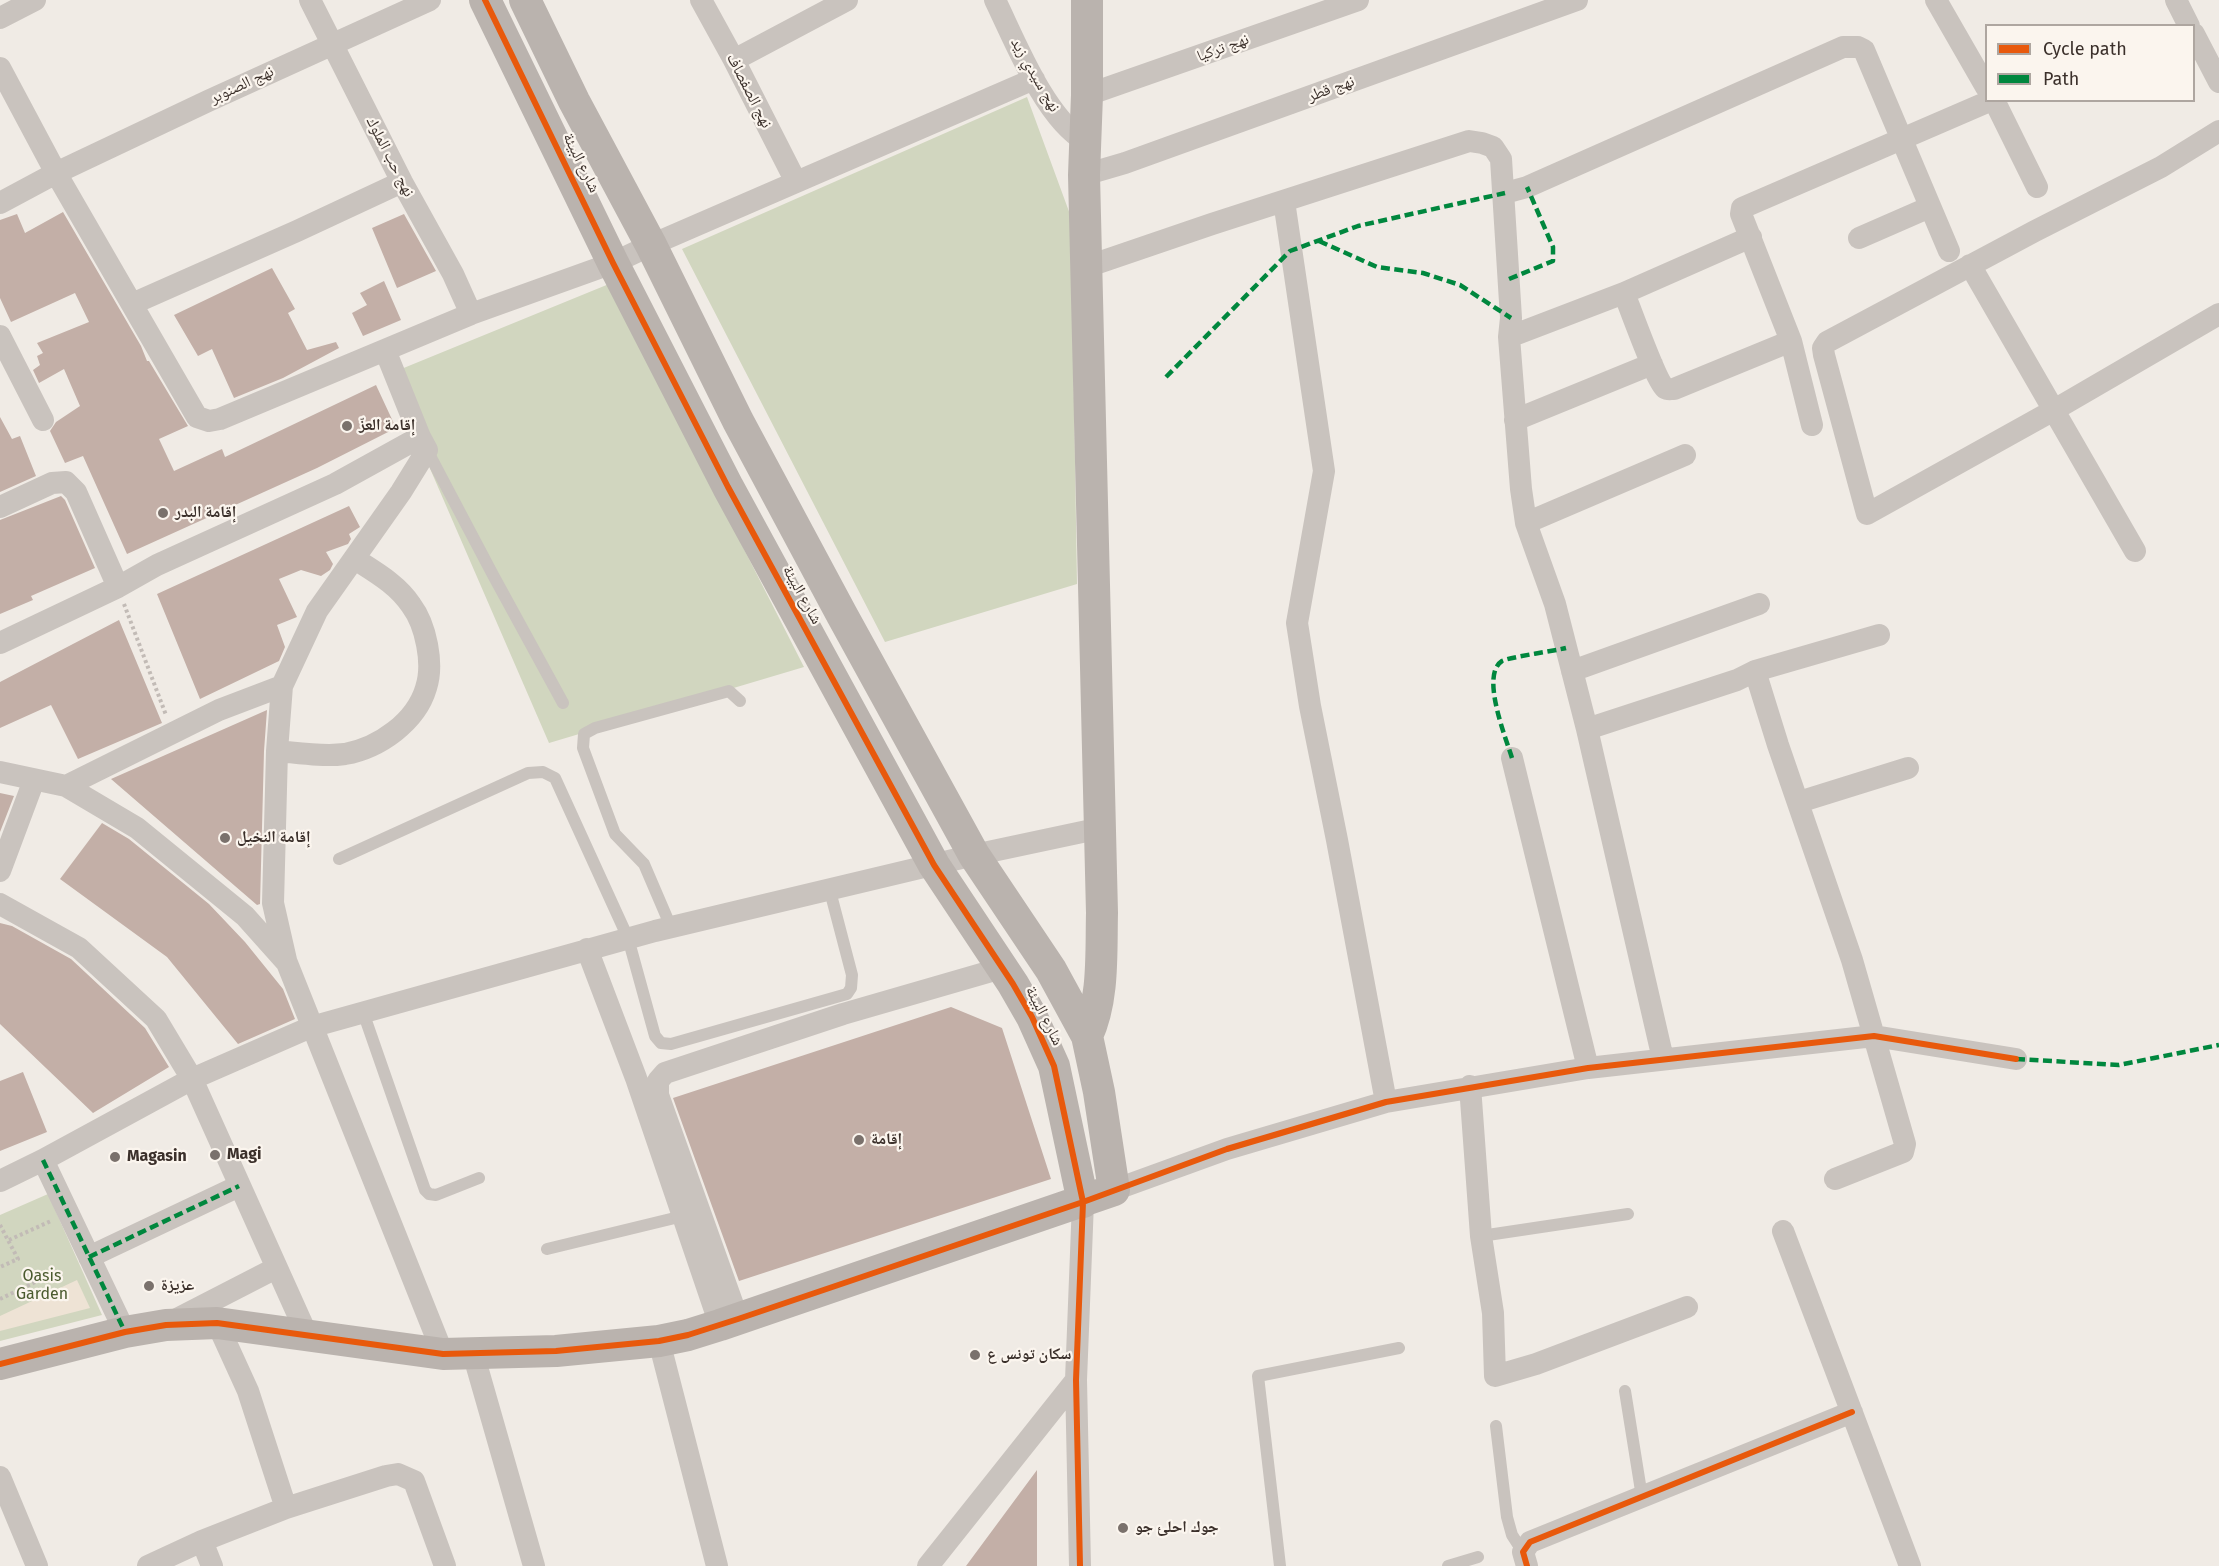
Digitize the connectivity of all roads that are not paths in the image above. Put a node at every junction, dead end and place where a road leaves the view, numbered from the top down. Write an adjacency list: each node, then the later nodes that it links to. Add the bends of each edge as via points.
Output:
1 (35, 0): 14 (street)
2 (310, 0): 17 (street, نهج حب الملوك)
3 (430, 0): 17 (street, نهج الصنوبر)
4 (485, 0): 42 (street, شارع البيئة)
5 (525, 0): 40 (street, شارع البيئة)
6 (701, 0): 18 (street, نهج الصفصاف)
7 (847, 0): 18 (street)
8 (995, 0): 20 (street, نهج سيدي زيد)
9 (1087, 0): 23 (street)
10 (1358, 0): 23 (street, نهج تركيا)
11 (1577, 0): 30 (street, نهج قطر, via 1125,163)
12 (1936, 0): 22 (street)
13 (2176, 0): 15 (street)
14 (0, 18)
15 (2188, 24)
16 (2195, 38): 21 (street)
17 (332, 44): 29 (street, نهج الصنوبر); 31 (street, نهج حب الملوك)
18 (734, 60): 32 (street, نهج الصفصاف)
19 (0, 68): 29 (street)
20 (1034, 79): 28 (street, نهج سيدي زيد, via 1062,122); 32 (street)
21 (2219, 82)
22 (1985, 85)
23 (1087, 95): 28 (street)
24 (1988, 102): 27 (street)
25 (1994, 102): 33 (street)
26 (2219, 131): 43 (street, via 2161,167)
27 (1902, 138): 34 (street, via 1864,50 1858,46 1844,47 1527,187); 37 (street); 38 (street, via 1743,206 1741,214)
28 (1085, 141): 30 (street)
29 (56, 174): 36 (street, نهج الصنوبر); 46 (street)
30 (1084, 174): 44 (street)
31 (402, 182): 46 (street); 47 (street, نهج حب الملوك)
32 (796, 182): 40 (street)
33 (2037, 187)
34 (1505, 193): 35 (street, via 1501,159 1493,147 1469,141); 50 (street)
35 (1284, 201): 44 (street); 102 (street, via 1323,471 1297,623)
36 (0, 202)
37 (1930, 207): 39 (street); 41 (street)
38 (1750, 237): 45 (street); 51 (street)
39 (1859, 238)
40 (651, 245): 42 (street); 82 (street, شارع البيئة, via 738,421)
41 (1949, 251)
42 (613, 263): 47 (street); 84 (street, شارع البيئة, via 728,487)
43 (1970, 265): 54 (street); 54 (street, via 1827,342 1823,348 1867,514)
44 (1086, 267): 81 (street)
45 (1624, 293): 50 (street); 53 (street)
46 (132, 304): 52 (street, via 197,417 209,421)
47 (471, 314): 52 (street)
48 (2219, 315): 54 (street)
49 (0, 336): 55 (street)
50 (1509, 337): 56 (street)
51 (1791, 341): 53 (street, via 1668,390); 57 (street)
52 (385, 350): 58 (street)
53 (1652, 364): 56 (street)
54 (2054, 410): 62 (street)
55 (43, 420)
56 (1515, 420): 61 (street)
57 (1812, 424)
58 (424, 444): 63 (street); 64 (street, via 157,565); 72 (lane)
59 (1686, 455): 61 (street)
60 (0, 507): 64 (street, via 52,483 66,483 76,492)
61 (1526, 523): 68 (street, via 1555,604)
62 (2135, 551)
63 (355, 559): 70 (street, via 317,611); 74 (street, via 387,579 411,605 423,629 429,656 426,688 413,713 390,736 368,747 344,754)
64 (118, 587): 67 (street)
65 (1759, 604): 68 (street)
66 (1879, 635): 69 (street)
67 (0, 643)
68 (1572, 671): 73 (street)
69 (1755, 671): 73 (street); 80 (street)
70 (282, 686): 74 (street); 79 (street, via 219,710)
71 (740, 701): 88 (lane, via 729,691 595,728 584,735 583,748 615,834 644,864)
72 (563, 703)
73 (1587, 729): 97 (street)
74 (277, 751): 91 (street, via 273,903)
75 (1512, 758): 99 (street)
76 (1908, 768): 80 (street)
77 (0, 772): 78 (street)
78 (34, 780): 79 (street); 85 (street)
79 (66, 786): 91 (street, via 137,828 195,874 245,916)
80 (1799, 802): 96 (street)
81 (1101, 828): 82 (street); 95 (street, via 1099,984)
82 (974, 855): 84 (street); 95 (street, شارع البيئة, via 1051,970)
83 (339, 859): 89 (lane, via 528,773 543,772 555,778)
84 (934, 865): 86 (street); 92 (street, شارع البيئة)
85 (0, 871)
86 (830, 891): 88 (street); 89 (lane, via 852,975 847,994 671,1044 661,1043 655,1036)
87 (0, 904): 100 (street, via 79,948 118,983 156,1019)
88 (671, 927): 89 (street)
89 (628, 938): 90 (street)
90 (587, 949): 93 (street); 111 (street)
91 (287, 963): 94 (street)
92 (1002, 968): 109 (street, شارع البيئة, via 1032,1017 1054,1066); 118 (street, via 843,1014 664,1073 658,1081 658,1095)
93 (363, 1012): 94 (street); 104 (lane, via 425,1190 436,1195)
94 (311, 1026): 100 (street); 125 (street)
95 (1087, 1036): 108 (street, شارع البيئة)
96 (1874, 1036): 97 (street); 98 (street); 105 (street, via 1905,1144 1903,1152)
97 (1663, 1059): 99 (street)
98 (2016, 1059)
99 (1588, 1068): 101 (street)
100 (192, 1079): 103 (street); 107 (street)
101 (1470, 1086): 102 (street); 113 (street)
102 (1386, 1102): 108 (street, via 1227,1149)
103 (43, 1160): 106 (street); 115 (street)
104 (479, 1178)
105 (1835, 1179)
106 (0, 1181)
107 (239, 1186): 115 (street); 116 (street)
108 (1114, 1191): 109 (street)
109 (1083, 1202): 118 (street); 127 (street)
110 (1628, 1214): 113 (lane)
111 (683, 1216): 114 (lane); 118 (street)
112 (1783, 1231): 129 (street)
113 (1481, 1236): 117 (street, via 1492,1313 1495,1376)
114 (547, 1249)
115 (89, 1257): 121 (street)
116 (276, 1268): 120 (street); 122 (street)
117 (1687, 1307)
118 (729, 1322): 123 (street)
119 (217, 1323): 120 (street); 122 (street); 133 (street, via 248,1391)
120 (166, 1325): 121 (street)
121 (124, 1332): 126 (street)
122 (308, 1337): 125 (street)
123 (659, 1341): 125 (street, via 556,1351); 142 (street)
124 (1400, 1348): 145 (lane, via 1258,1377)
125 (458, 1354): 141 (street)
126 (0, 1364)
127 (1076, 1380): 143 (street); 144 (street)
128 (1625, 1391): 132 (lane)
129 (1852, 1413): 132 (street); 147 (street)
130 (1496, 1426): 136 (lane, via 1508,1517 1512,1535)
131 (0, 1477): 137 (street)
132 (1642, 1497): 136 (street, via 1530,1542)
133 (286, 1508): 134 (street); 140 (street, via 386,1476 407,1477 414,1481)
134 (202, 1541): 138 (street); 139 (street)
135 (1478, 1557): 146 (lane)
136 (1525, 1559)
137 (37, 1566)
138 (148, 1566)
139 (212, 1566)
140 (445, 1566)
141 (534, 1566)
142 (717, 1566)
143 (928, 1566)
144 (1080, 1566)
145 (1280, 1566)
146 (1448, 1566)
147 (1910, 1566)

